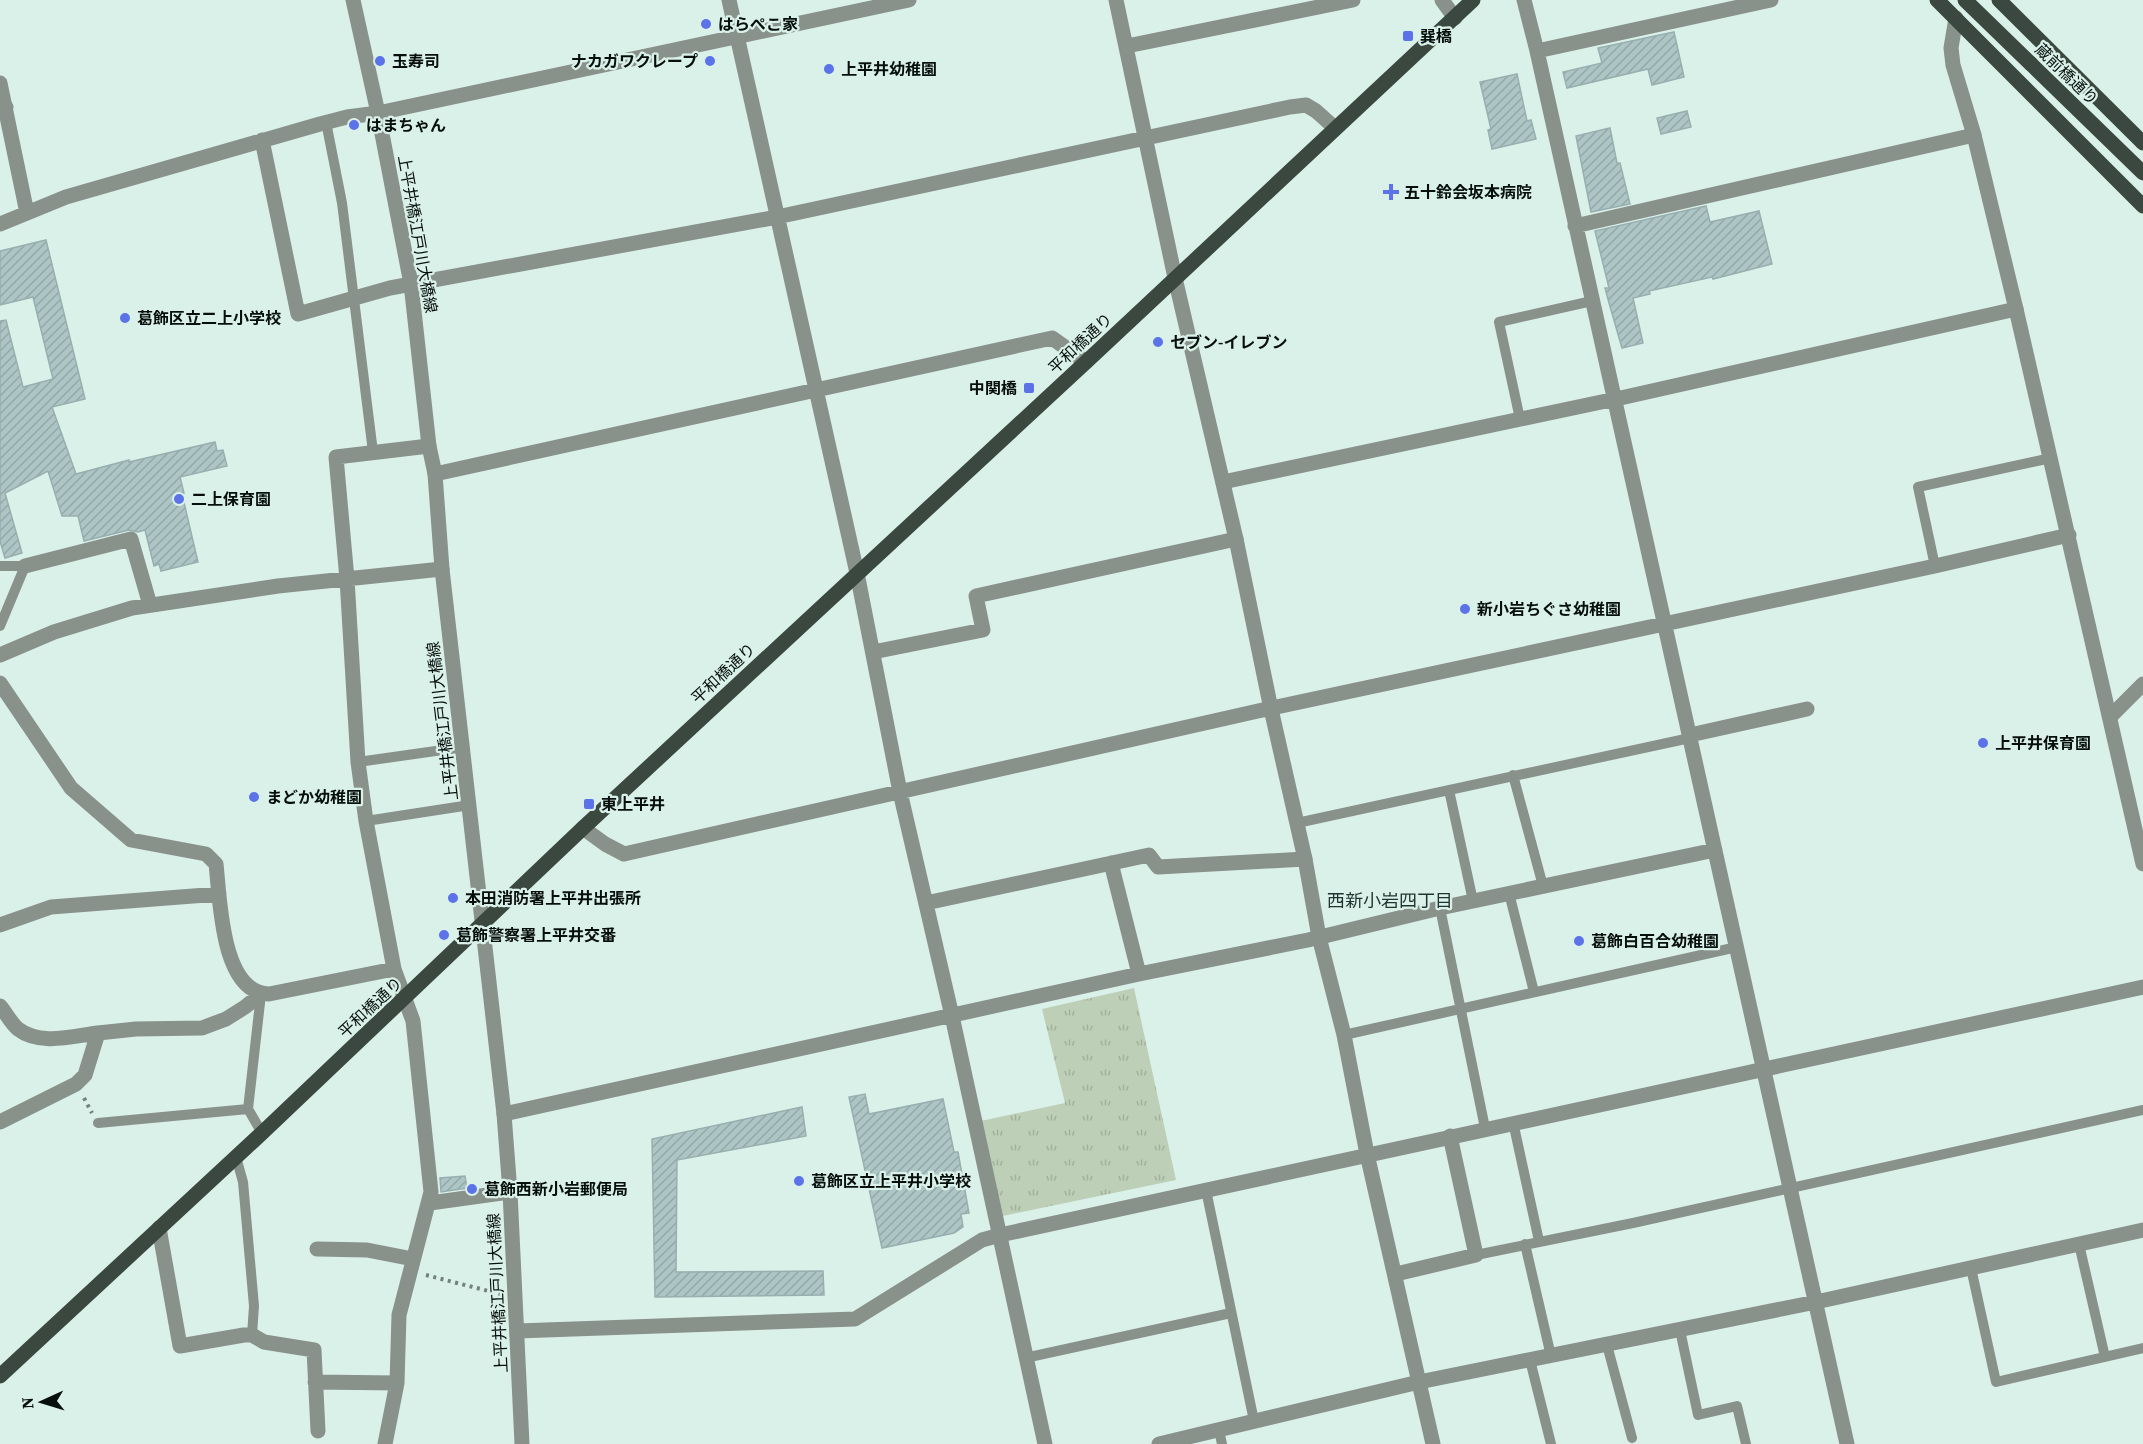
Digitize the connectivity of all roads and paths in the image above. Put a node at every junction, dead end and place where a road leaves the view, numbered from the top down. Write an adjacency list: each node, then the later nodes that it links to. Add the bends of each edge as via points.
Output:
1 (353, 0): 20 (street, 上平井橋江戸川大橋線)
2 (729, 0): 15 (street)
3 (909, 0): 15 (street)
4 (1116, 0): 16 (street)
5 (1353, 0): 16 (street)
6 (1442, 0): 13 (street)
7 (1473, 0): 13 (main road, 平和橋通り)
8 (1524, 0): 17 (street)
9 (1771, 0): 17 (street)
10 (1937, 0): 14 (main road)
11 (1965, 0): 27 (main road, 蔵前橋通り, bridge)
12 (1999, 0): 26 (main road)
13 (1455, 18): 22 (main road, 平和橋通り)
14 (1956, 18): 23 (street, via 1951,48 1953,65); 28 (main road)
15 (737, 37): 20 (street); 30 (street)
16 (1127, 46): 24 (street)
17 (1537, 51): 32 (street)
18 (0, 83): 19 (street)
19 (3, 108): 29 (street)
20 (378, 113): 21 (street); 34 (street, 上平井橋江戸川大橋線)
21 (326, 122): 25 (street); 35 (lane)
22 (1335, 128): 24 (street, via 1306,105); 33 (main road, 平和橋通り)
23 (1974, 135): 32 (street); 37 (street)
24 (1145, 139): 30 (street); 33 (street)
25 (262, 140): 29 (street); 35 (street, via 298,314)
26 (2143, 142)
27 (2143, 173)
28 (2143, 206)
29 (27, 213): 31 (street)
30 (777, 218): 34 (street); 39 (street)
31 (0, 224)
32 (1575, 226): 36 (street)
33 (1175, 278): 38 (main road, 平和橋通り); 46 (street)
34 (411, 284): 35 (street); 42 (street, 上平井橋江戸川大橋線)
35 (355, 298): 43 (lane)
36 (1592, 301): 40 (street); 41 (lane, via 1499,322)
37 (2016, 309): 40 (street); 44 (street)
38 (1086, 362): 39 (street, via 1052,338); 53 (main road, 平和橋通り)
39 (815, 390): 45 (street); 53 (street)
40 (1614, 399): 41 (street); 56 (street)
41 (1520, 419): 46 (street)
42 (429, 446): 43 (street); 45 (street, 上平井橋江戸川大橋線)
43 (373, 452): 54 (street, via 336,457)
44 (2051, 458): 47 (street); 51 (lane, via 1918,487)
45 (435, 474): 52 (street, 上平井橋江戸川大橋線)
46 (1223, 482): 48 (street)
47 (2069, 536): 51 (street); 64 (street)
48 (1236, 539): 58 (street, via 976,596 983,630); 62 (street)
49 (0, 566): 50 (lane)
50 (25, 566): 55 (street, via 131,539); 57 (lane)
51 (1935, 566): 56 (street)
52 (442, 569): 54 (street); 66 (street, 上平井橋江戸川大橋線)
53 (857, 573): 58 (street); 74 (main road, 平和橋通り)
54 (346, 579): 55 (street); 67 (street)
55 (150, 605): 59 (street, via 54,632)
56 (1665, 623): 62 (street); 65 (street)
57 (0, 626)
58 (873, 652): 70 (street)
59 (0, 655)
60 (0, 683): 81 (street, via 71,788 131,840 206,854 216,864)
61 (2143, 684): 64 (street)
62 (1271, 709): 70 (street); 73 (street)
63 (1807, 709): 65 (street)
64 (2110, 717): 78 (street)
65 (1690, 736): 68 (lane); 75 (street)
66 (464, 747): 67 (lane); 71 (street, 上平井橋江戸川大橋線)
67 (358, 762): 72 (street)
68 (1513, 775): 69 (lane); 79 (lane)
69 (1449, 790): 73 (lane); 82 (lane)
70 (900, 792): 74 (street, via 624,854); 83 (street)
71 (470, 805): 72 (lane); 85 (street, 上平井橋江戸川大橋線)
72 (366, 821): 89 (street)
73 (1297, 823): 76 (street)
74 (583, 828): 85 (main road, 平和橋通り)
75 (1715, 850): 79 (street); 88 (street)
76 (1305, 859): 77 (street, via 1158,867 1149,855); 87 (street)
77 (1111, 863): 83 (street); 90 (street)
78 (2143, 864)
79 (1543, 886): 80 (street)
80 (1509, 893): 82 (street); 92 (lane)
81 (219, 894): 86 (street, via 51,907); 93 (street, via 232,962 243,982)
82 (1473, 901): 84 (street)
83 (926, 903): 97 (street)
84 (1440, 908): 87 (street); 96 (lane)
85 (483, 924): 94 (main road, 平和橋通り); 104 (street, 上平井橋江戸川大橋線)
86 (0, 925)
87 (1319, 937): 90 (street); 99 (street)
88 (1737, 947): 92 (lane); 100 (street)
89 (394, 969): 93 (street); 94 (street)
90 (1139, 974): 97 (street)
91 (2143, 987): 100 (street)
92 (1534, 992): 96 (lane)
93 (261, 994): 98 (street, via 226,1019 202,1028); 102 (lane)
94 (406, 998): 109 (main road, 平和橋通り); 116 (street, via 413,1021)
95 (0, 1006): 98 (street, via 16,1027 30,1036 43,1039)
96 (1461, 1008): 99 (lane); 108 (lane)
97 (952, 1016): 104 (street); 119 (street)
98 (98, 1033): 101 (street, via 85,1075)
99 (1344, 1035): 111 (street)
100 (1764, 1068): 106 (street); 113 (street)
101 (76, 1084): 105 (street); 107 (path)
102 (248, 1109): 107 (lane); 109 (lane)
103 (2143, 1110): 113 (lane)
104 (504, 1114): 115 (street, 上平井橋江戸川大橋線)
105 (0, 1122)
106 (1514, 1122): 108 (street); 120 (lane)
107 (98, 1123)
108 (1485, 1128): 110 (street)
109 (262, 1133): 112 (main road, 平和橋通り)
110 (1450, 1136): 111 (street); 124 (street)
111 (1367, 1154): 114 (street); 127 (street)
112 (236, 1156): 117 (main road, 平和橋通り); 133 (lane, via 243,1182 254,1306)
113 (1790, 1188): 120 (lane); 129 (street)
114 (1206, 1190): 119 (street); 130 (lane)
115 (510, 1192): 116 (street); 128 (street, 上平井橋江戸川大橋線)
116 (430, 1203): 125 (street)
117 (159, 1228): 133 (street, via 180,1346); 140 (main road, 平和橋通り)
118 (2143, 1230): 122 (street)
119 (1000, 1235): 132 (street, via 982,1240 855,1319); 138 (street)
120 (1539, 1241): 121 (lane)
121 (1525, 1244): 124 (lane); 136 (lane)
122 (2079, 1244): 126 (street); 137 (lane)
123 (317, 1249): 125 (street, via 367,1250)
124 (1476, 1255): 127 (street)
125 (411, 1265): 128 (path); 143 (street, via 399,1315)
126 (1971, 1268): 129 (street); 137 (lane, via 1996,1382)
127 (1396, 1274): 142 (street)
128 (515, 1298): 132 (street, 上平井橋江戸川大橋線)
129 (1816, 1302): 131 (street); 155 (street)
130 (1231, 1313): 138 (lane); 144 (lane)
131 (1680, 1330): 134 (street); 154 (lane, via 1698,1415 1737,1406)
132 (517, 1331): 149 (street, 上平井橋江戸川大橋線)
133 (252, 1335): 141 (street, via 264,1342 314,1350)
134 (1607, 1345): 136 (street); 147 (lane)
135 (2143, 1348): 137 (lane)
136 (1551, 1356): 139 (street)
137 (2105, 1357)
138 (1025, 1358): 150 (street)
139 (1530, 1360): 142 (street); 153 (lane)
140 (0, 1376)
141 (315, 1382): 143 (street); 145 (street)
142 (1419, 1382): 144 (street); 152 (street)
143 (397, 1383): 148 (street)
144 (1254, 1422): 146 (street)
145 (318, 1431)
146 (1221, 1437): 151 (street)
147 (1632, 1438)
148 (385, 1444)
149 (522, 1444)
150 (1045, 1444)
151 (1159, 1444)
152 (1433, 1444)
153 (1551, 1444)
154 (1746, 1444)
155 (1847, 1444)

